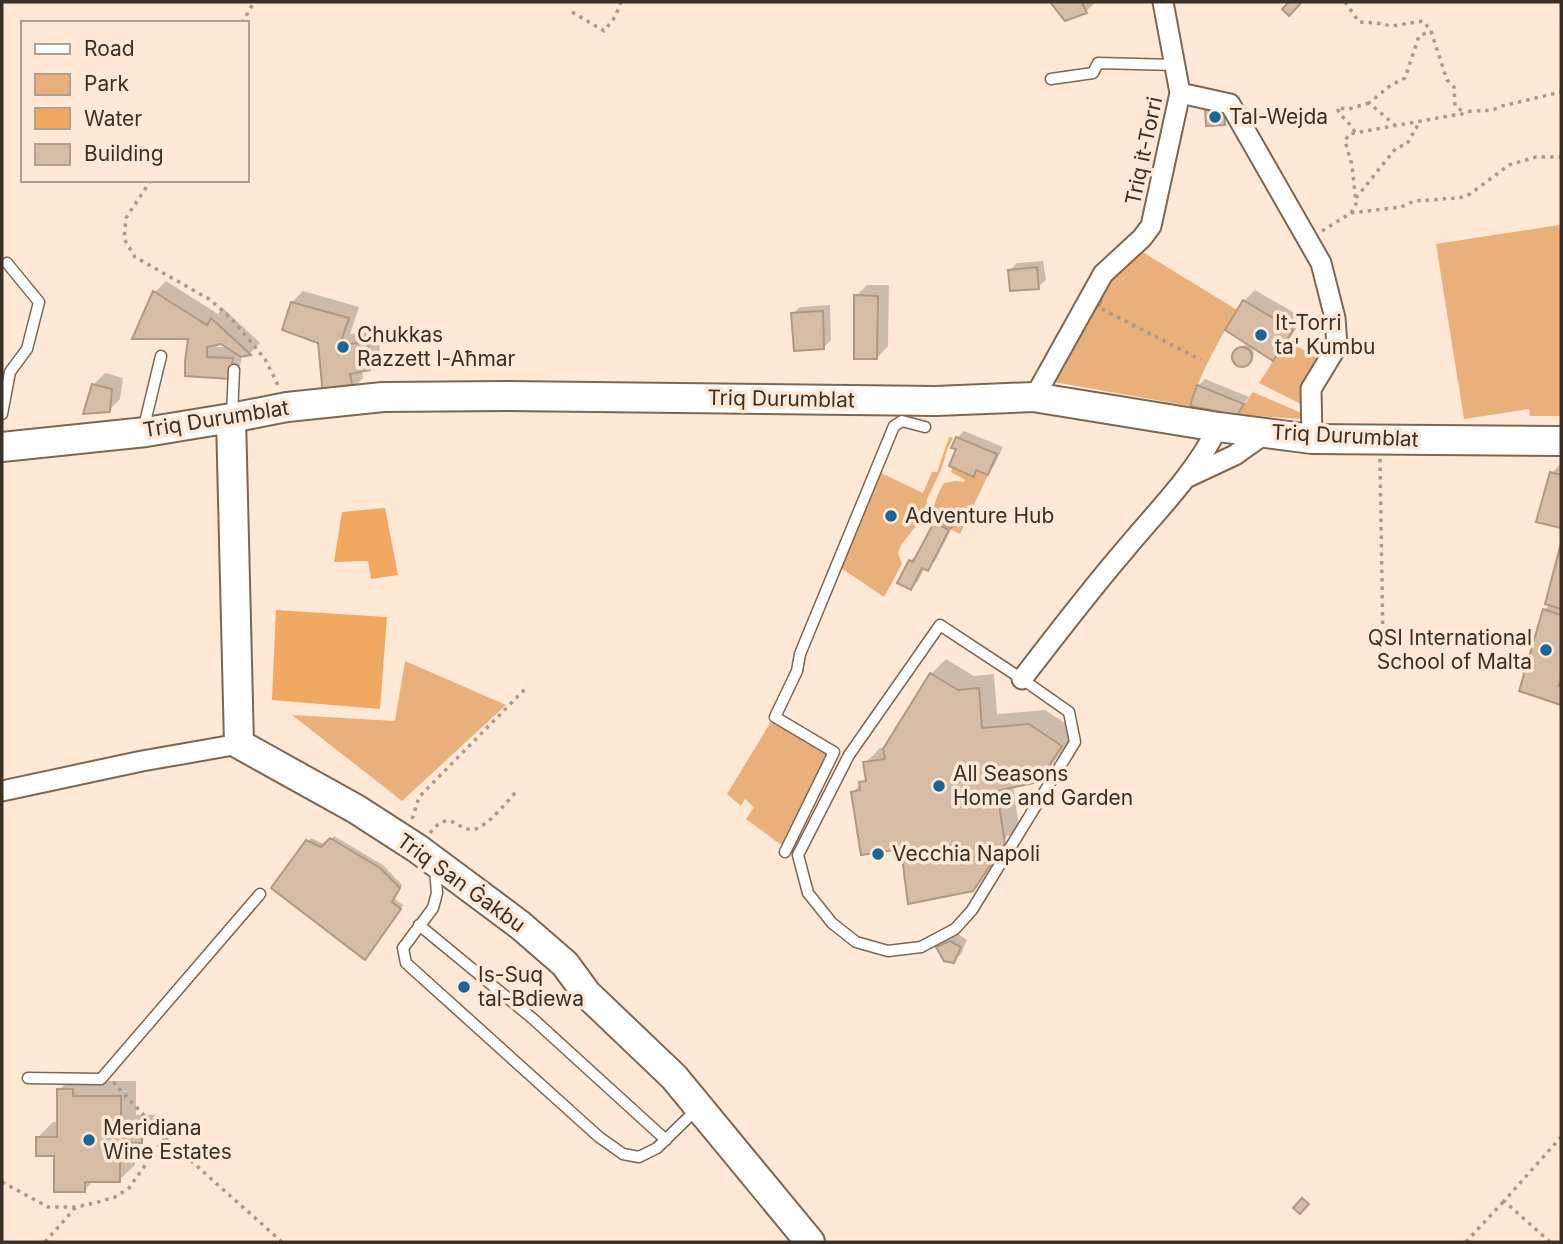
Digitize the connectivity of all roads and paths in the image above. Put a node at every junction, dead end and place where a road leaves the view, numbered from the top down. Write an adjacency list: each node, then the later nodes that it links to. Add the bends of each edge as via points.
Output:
1 (254, 2): 6 (path)
2 (621, 2): 5 (path, via 604,31)
3 (1163, 2): 8 (street, Triq it-Torri)
4 (1345, 2): 7 (path, via 1359,22 1392,26 1423,20)
5 (572, 12)
6 (243, 21)
7 (1431, 31): 12 (path, via 1419,36 1405,78); 13 (path, via 1455,92 1455,106)
8 (1175, 65): 9 (lane, via 1098,63 1093,73); 11 (street, Triq it-Torri)
9 (1051, 79)
10 (1561, 92): 13 (path, via 1494,111)
11 (1180, 93): 21 (street, via 1230,104); 23 (street, Triq it-Torri, via 1151,226 1103,274)
12 (1369, 103): 15 (path); 16 (path, via 1337,108)
13 (1465, 113): 14 (path)
14 (1420, 121): 15 (path); 19 (path, via 1407,144 1396,148)
15 (1396, 126): 16 (path)
16 (1355, 132): 19 (path, via 1345,141)
17 (1561, 157): 20 (path, via 1536,157 1508,165 1459,198)
18 (150, 182): 28 (path, via 126,218 124,239 135,257 209,299 231,318 265,359)
19 (1356, 198): 20 (path)
20 (1351, 213): 21 (path, via 1319,233)
21 (1305, 234): 35 (street, via 1321,263 1337,346 1311,390)
22 (7, 263): 29 (lane, via 39,302 27,349 10,372)
23 (1087, 302): 25 (path); 27 (street, Triq it-Torri)
24 (161, 356): 33 (lane)
25 (1201, 360)
26 (234, 370): 30 (lane)
27 (1033, 397): 28 (street, Triq Durumblat, via 936,401 396,397); 32 (street, Triq Durumblat)
28 (287, 407): 30 (street, Triq Durumblat)
29 (2, 414)
30 (231, 418): 33 (street, Triq Durumblat); 43 (street)
31 (925, 427): 47 (lane, via 902,421 894,426 775,717 834,752)
32 (1218, 427): 34 (street, Triq Durumblat); 39 (street)
33 (146, 432): 38 (street, Triq Durumblat)
34 (1266, 433): 35 (street, Triq Durumblat); 39 (street, via 1235,455)
35 (1312, 439): 36 (street, Triq Durumblat)
36 (1379, 440): 37 (street, Triq Durumblat); 40 (path)
37 (1561, 441)
38 (2, 447)
39 (1185, 478): 41 (street)
40 (1383, 644)
41 (1022, 679): 41 (lane, via 1069,712 1074,742 972,911 955,929 921,947 888,951 856,942 832,923 808,893 798,855 849,755 940,625)
42 (528, 686): 46 (path, via 419,797)
43 (239, 744): 44 (street); 46 (street, Triq San Ġakbu)
44 (2, 791)
45 (517, 791): 46 (path, via 477,828 451,821 437,824)
46 (419, 850): 49 (lane, via 436,892 433,908); 52 (street, Triq San Ġakbu, via 565,964 587,994 674,1077)
47 (785, 852)
48 (260, 894): 50 (lane)
49 (419, 925): 55 (lane, via 532,1018); 55 (lane, via 403,948 406,963 599,1137 623,1154 639,1157)
50 (106, 1074): 51 (lane, via 101,1079); 53 (path)
51 (28, 1078)
52 (699, 1108): 55 (lane); 61 (street, Triq San Ġakbu)
53 (165, 1137): 58 (path, via 129,1188 115,1197); 60 (path)
54 (1561, 1137): 57 (path)
55 (666, 1140)
56 (2, 1182): 58 (path, via 48,1206)
57 (1504, 1201): 62 (path); 63 (path)
58 (76, 1207): 59 (path)
59 (45, 1242)
60 (282, 1242)
61 (810, 1242)
62 (1466, 1242)
63 (1550, 1242)

